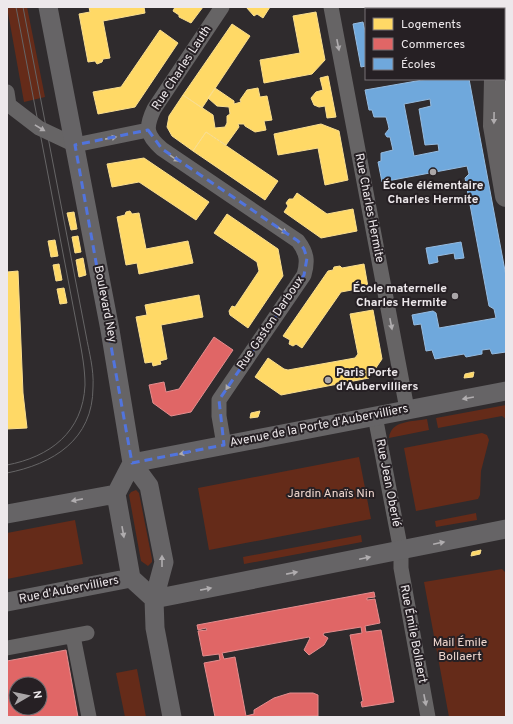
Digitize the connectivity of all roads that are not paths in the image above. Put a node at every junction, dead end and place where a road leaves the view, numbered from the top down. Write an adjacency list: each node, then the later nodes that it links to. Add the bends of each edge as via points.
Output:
1 (48, 7): 7 (main road, Boulevard Ney)
2 (222, 7): 6 (street, Rue Charles Lauth, via 154,109)
3 (331, 7): 10 (street, Rue Charles Hermite, one-way to 10)
4 (495, 80): 8 (highway, one-way to 8, via 494,126)
5 (7, 92): 7 (street, one-way to 7, via 9,105 29,121)
6 (148, 130): 7 (street, one-way to 6); 12 (street, Rue Gaston Darboux, one-way to 12, via 152,141 162,149 298,241 307,258 304,275 219,400)
7 (75, 145): 13 (main road, Boulevard Ney)
8 (506, 196)
9 (506, 391): 10 (main road, Avenue de la Porte d'Aubervilliers, one-way to 10)
10 (407, 409): 11 (main road, Avenue de la Porte d'Aubervilliers)
11 (375, 416): 12 (main road, Avenue de la Porte d'Aubervilliers); 17 (street, Rue Jean Oberlé)
12 (224, 445): 13 (main road, Avenue de la Porte d'Aubervilliers, one-way to 13)
13 (132, 463): 14 (main road); 19 (main road, one-way to 13, via 164,562 149,486)
14 (116, 494): 15 (main road, one-way to 15); 18 (main road, one-way to 18)
15 (7, 514)
16 (506, 529): 17 (main road, one-way to 16)
17 (401, 551): 19 (main road, one-way to 17); 24 (street, Rue Émile Bollaert, one-way to 24, via 401,568)
18 (131, 578): 19 (main road); 20 (main road, Rue d'Aubervilliers)
19 (154, 599): 23 (main road, via 156,632)
20 (7, 602)
21 (7, 648): 22 (street, via 80,635)
22 (88, 717)
23 (172, 717)
24 (428, 717)

